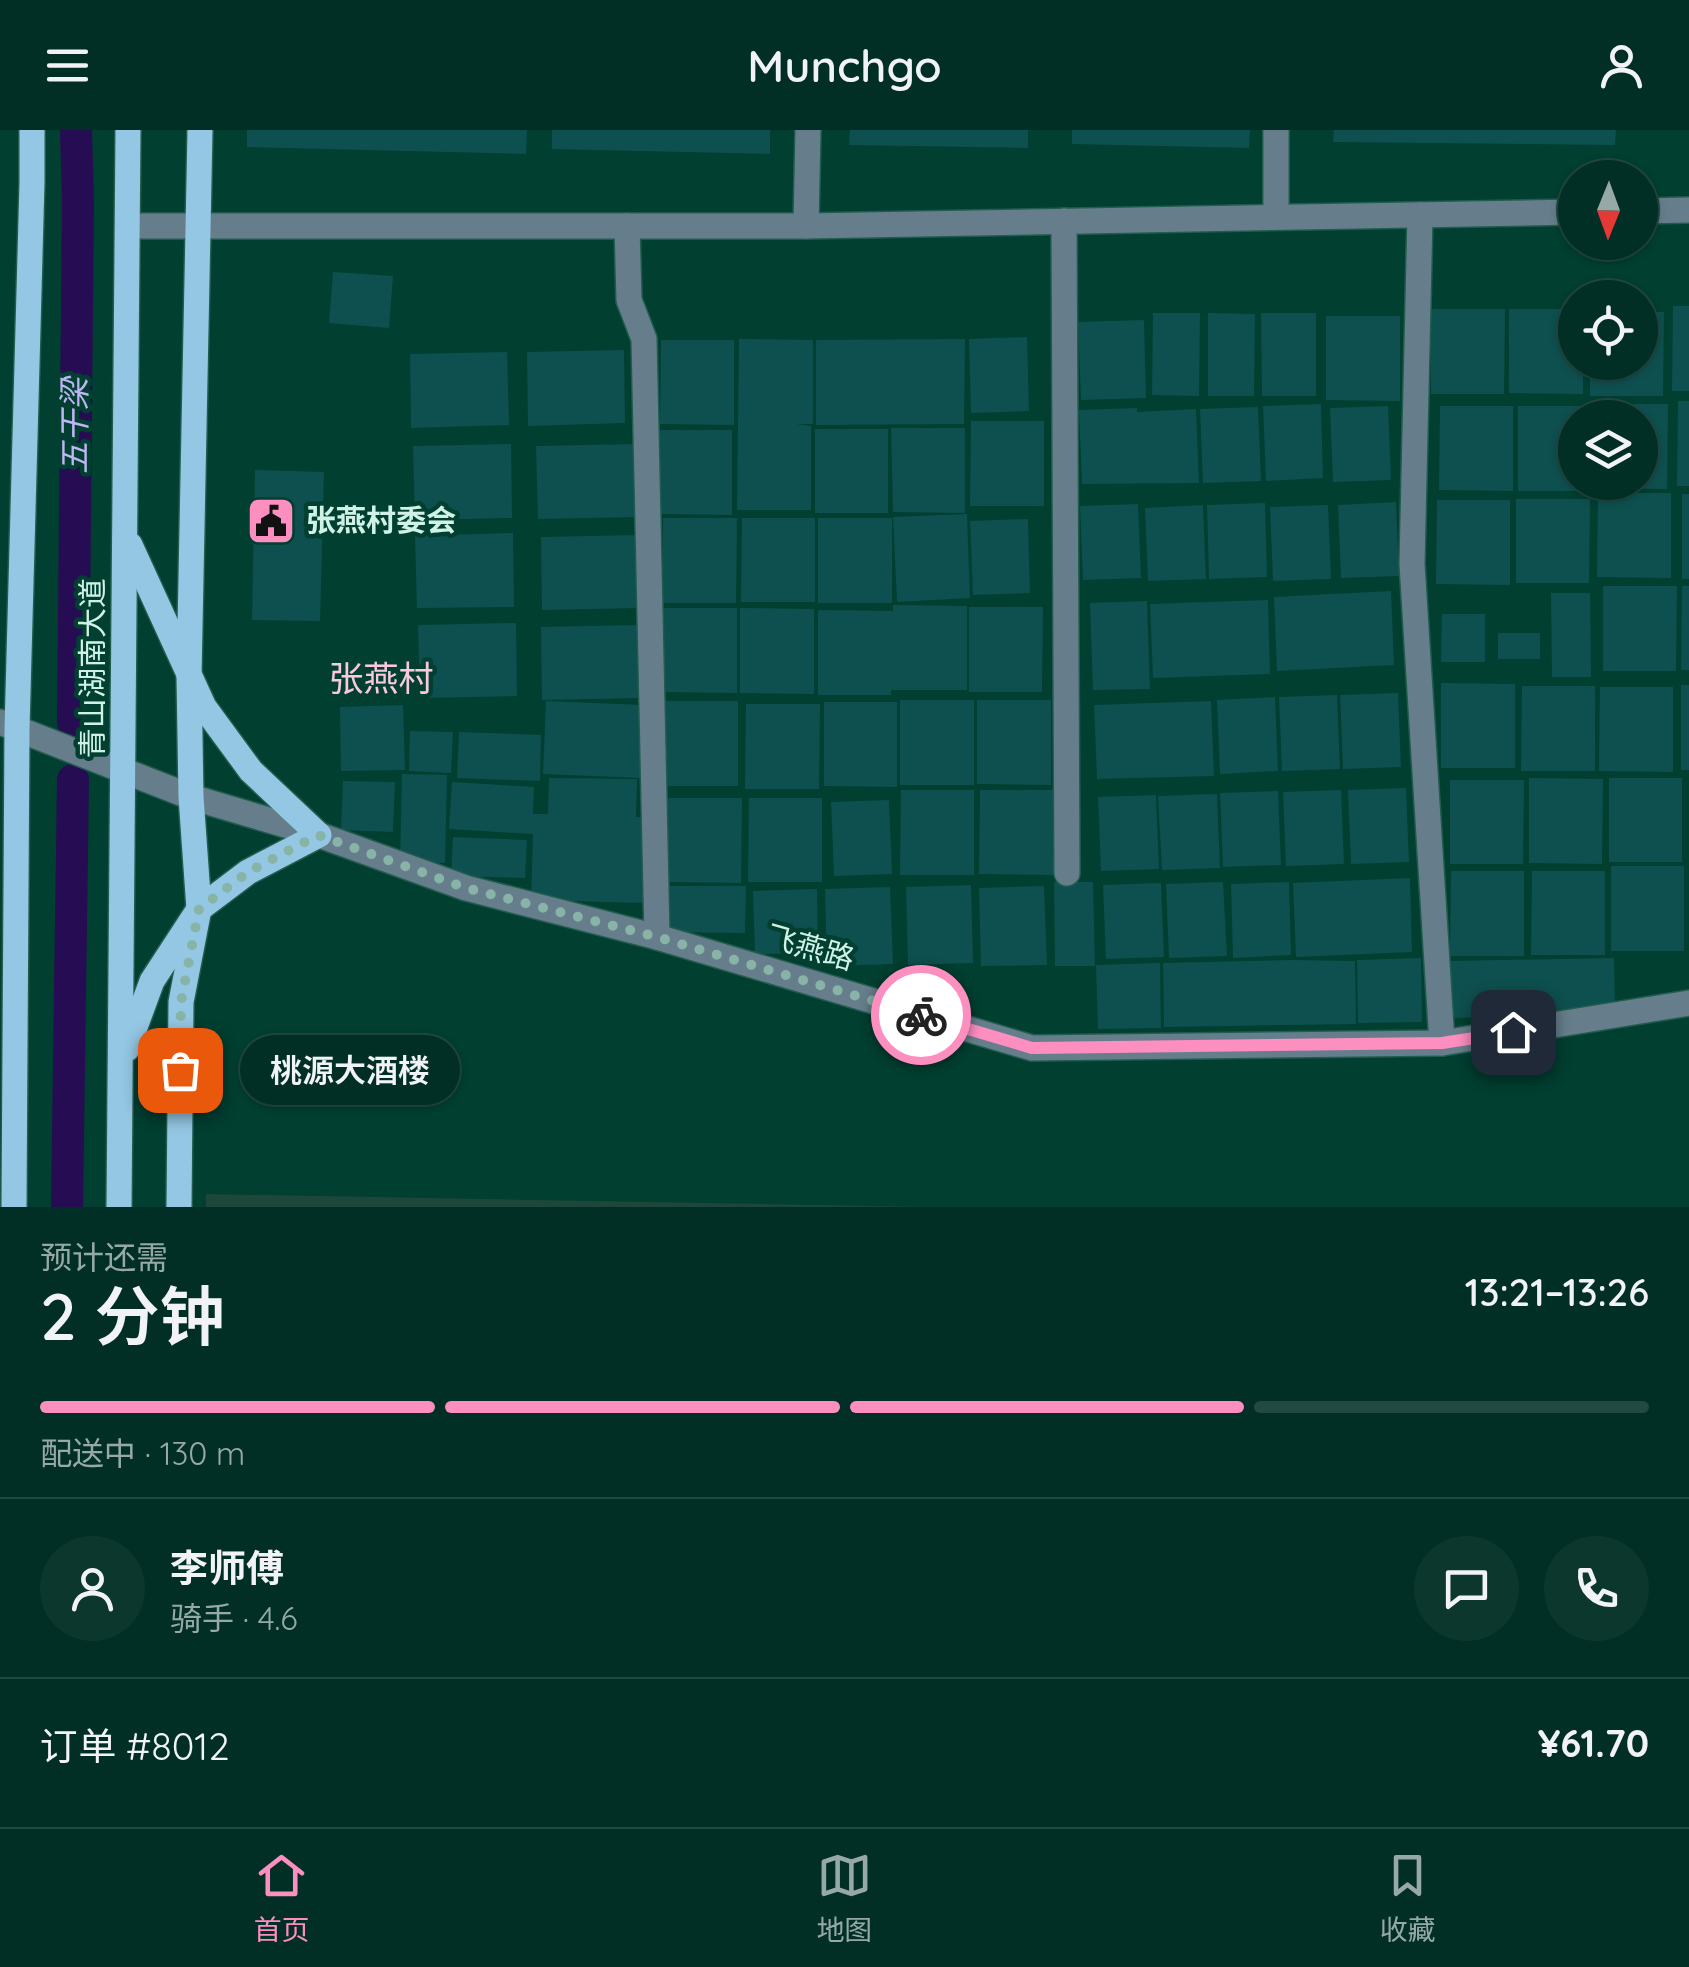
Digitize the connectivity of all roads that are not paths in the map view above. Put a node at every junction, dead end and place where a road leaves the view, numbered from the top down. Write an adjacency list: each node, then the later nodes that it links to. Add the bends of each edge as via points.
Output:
1 (32, 130): 18 (main road)
2 (128, 130): 12 (main road, 青山湖南大道)
3 (200, 130): 13 (main road)
4 (808, 130): 15 (street)
5 (1276, 130): 10 (street)
6 (1689, 210): 7 (street)
7 (1658, 211)
8 (1558, 212): 9 (street)
9 (1420, 215): 10 (street); 26 (street, via 1412,564)
10 (1276, 217): 11 (street)
11 (1064, 221): 15 (street); 22 (street)
12 (128, 226): 13 (street); 16 (main road, 青山湖南大道)
13 (199, 226): 14 (street); 17 (main road)
14 (627, 226): 15 (street); 24 (street, via 628,300 644,339)
15 (806, 226)
16 (126, 538): 17 (main road); 19 (main road, 青山湖南大道)
17 (190, 678): 20 (main road); 21 (main road, via 251,771)
18 (8, 726): 19 (street, 飞燕路); 28 (main road)
19 (124, 771): 20 (street, 飞燕路); 27 (main road, 青山湖南大道)
20 (191, 797): 21 (street, 飞燕路); 23 (main road)
21 (318, 835): 23 (main road, via 248,872); 24 (street, 飞燕路, via 466,888)
22 (1066, 873)
23 (199, 909): 27 (main road, via 152,982); 30 (main road, via 181,1002)
24 (657, 937): 26 (street, 飞燕路, via 1032,1048)
25 (1689, 1003): 26 (street, 飞燕路)
26 (1442, 1043)
27 (120, 1068): 29 (main road, 青山湖南大道)
28 (14, 1207)
29 (119, 1207)
30 (179, 1207)

